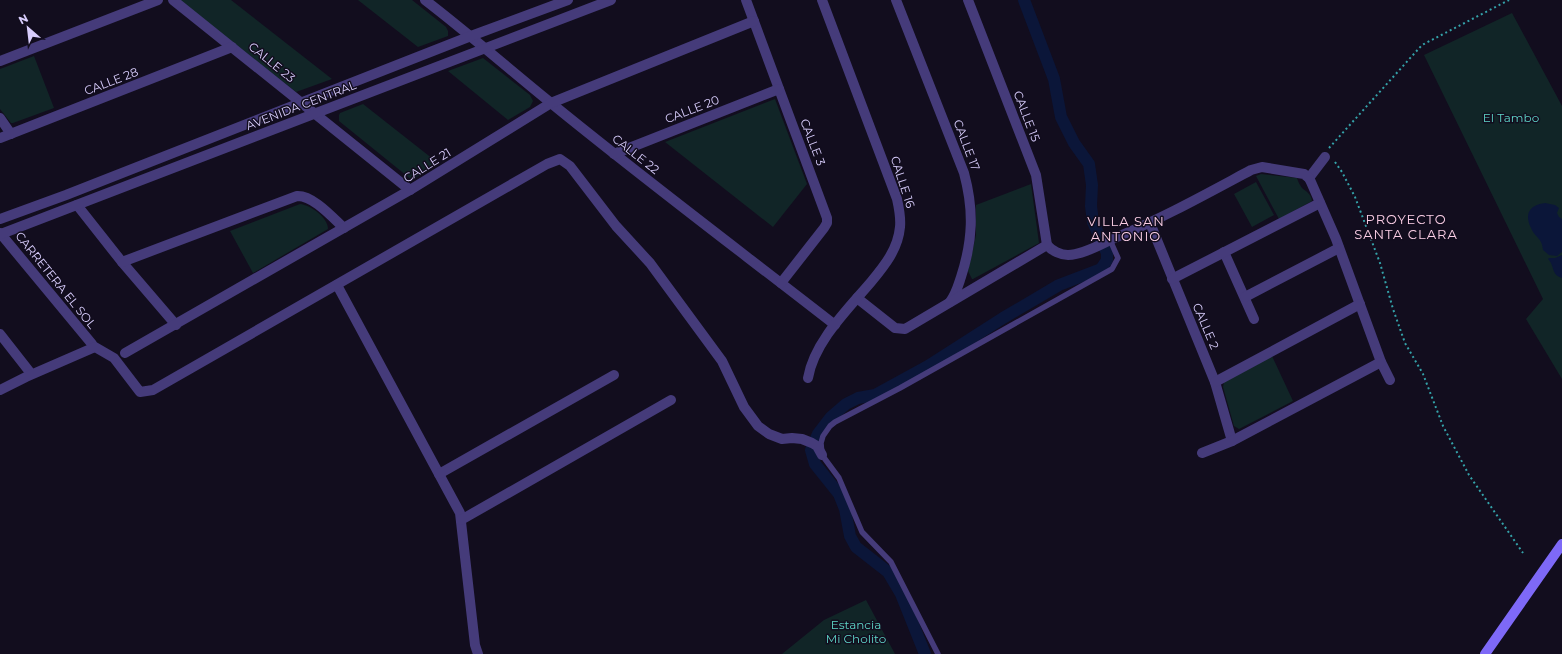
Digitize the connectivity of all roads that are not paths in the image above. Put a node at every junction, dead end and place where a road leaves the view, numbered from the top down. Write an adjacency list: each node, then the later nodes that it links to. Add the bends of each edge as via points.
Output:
1 (158, 0): 14 (street)
2 (173, 0): 12 (street, CALLE 23)
3 (425, 0): 11 (street, CALLE 22)
4 (568, 0): 11 (street, AVENIDA CENTRAL)
5 (611, 0): 13 (street, AVENIDA CENTRAL)
6 (746, 0): 10 (street, CALLE 3)
7 (822, 0): 41 (street, CALLE 16, via 900,213 900,227 894,248 886,263)
8 (896, 0): 42 (street, CALLE 17, via 964,173 970,196 972,222 969,249 958,287)
9 (968, 0): 33 (street, CALLE 15, via 1036,175)
10 (754, 21): 15 (street, CALLE 3); 17 (street, CALLE 21)
11 (472, 36): 13 (street, CALLE 22); 16 (street, AVENIDA CENTRAL)
12 (232, 47): 16 (street, CALLE 23); 20 (street, CALLE 28)
13 (486, 48): 17 (street, CALLE 22); 18 (street, AVENIDA CENTRAL)
14 (0, 61)
15 (779, 89): 22 (street, CALLE 20); 38 (street, CALLE 3, via 826,214 827,223)
16 (302, 103): 18 (street, CALLE 23); 28 (street, AVENIDA CENTRAL)
17 (551, 103): 22 (street, CALLE 22); 25 (street, CALLE 21)
18 (315, 114): 25 (street, CALLE 23); 27 (street, AVENIDA CENTRAL)
19 (0, 118): 20 (street)
20 (11, 134): 21 (street, CALLE 28)
21 (0, 138)
22 (614, 154): 38 (street, CALLE 22)
23 (1328, 156): 24 (street)
24 (1309, 178): 26 (street); 29 (street, via 1296,172 1262,167 1250,170)
25 (410, 190): 30 (street, CALLE 21)
26 (1320, 203): 34 (street); 35 (street)
27 (77, 205): 31 (street, AVENIDA CENTRAL); 36 (street)
28 (0, 219)
29 (1150, 223): 32 (street); 37 (street, CALLE 2)
30 (344, 228): 36 (street, via 313,201 297,196); 45 (street, CALLE 21)
31 (0, 233): 49 (street, CARRETERA EL SOL)
32 (1106, 242): 33 (street, via 1069,255 1054,251); 60 (lane, via 1118,258 1112,269 835,422)
33 (1047, 245): 42 (street)
34 (1339, 248): 40 (street); 43 (street)
35 (1224, 252): 37 (street); 40 (street)
36 (122, 262): 45 (street)
37 (1172, 279): 56 (street, CALLE 2)
38 (781, 283): 46 (street, CALLE 22)
39 (337, 285): 57 (street, via 153,390 140,392 114,358 95,347); 60 (street, via 547,164 560,159 570,166 675,297 722,361 744,407 758,426 782,439 802,439); 62 (street)
40 (1245, 297): 44 (street)
41 (857, 298): 42 (street, via 891,325 902,330); 46 (street, CALLE 16)
42 (949, 303)
43 (1360, 304): 51 (street); 56 (street)
44 (1254, 319)
45 (176, 325): 50 (street, CALLE 21)
46 (835, 325): 54 (street, CALLE 16, via 814,356)
47 (0, 334): 48 (street)
48 (4, 344): 52 (street)
49 (92, 344)
50 (125, 353)
51 (1381, 362): 55 (street); 59 (street)
52 (29, 371)
53 (614, 375): 62 (street)
54 (808, 378)
55 (1390, 380)
56 (1215, 382): 59 (street, CALLE 2)
57 (0, 390)
58 (671, 400): 63 (street)
59 (1232, 441): 61 (street)
60 (817, 448): 66 (lane, via 839,478 862,532 891,562)
61 (1202, 453)
62 (439, 474): 63 (street, via 460,513)
63 (461, 520): 65 (street)
64 (1562, 544): 67 (main road)
65 (478, 654)
66 (938, 654)
67 (1485, 654)

